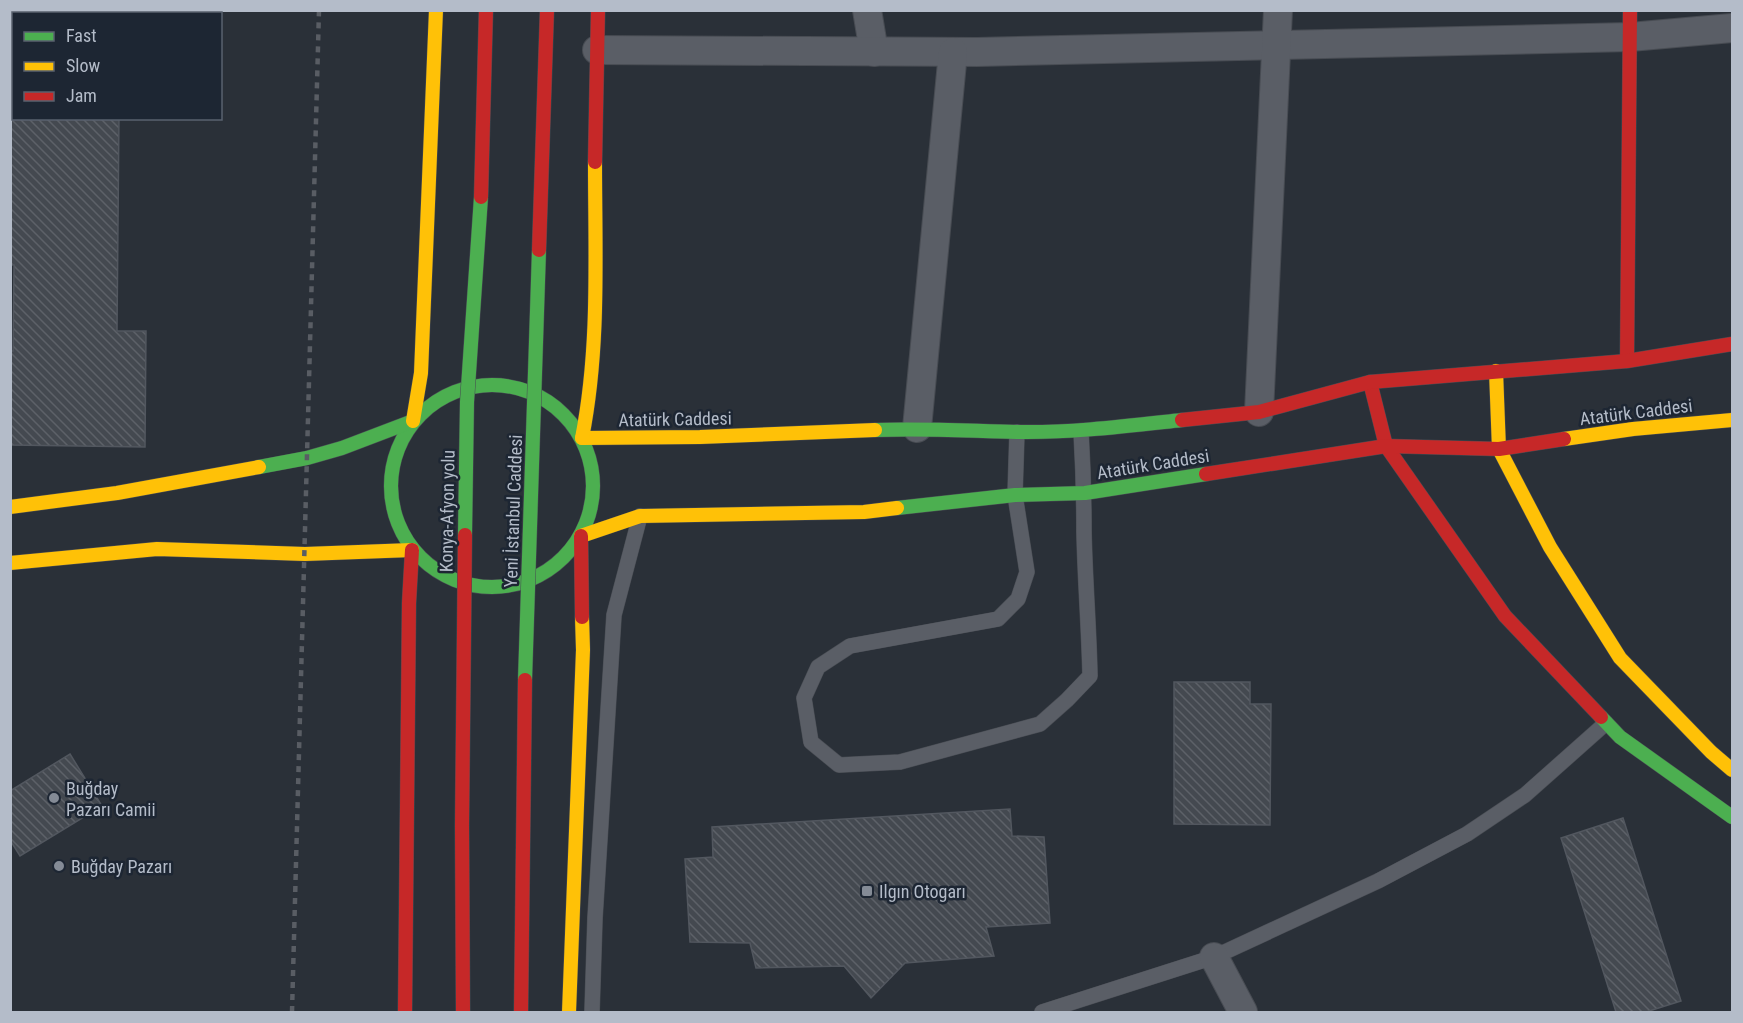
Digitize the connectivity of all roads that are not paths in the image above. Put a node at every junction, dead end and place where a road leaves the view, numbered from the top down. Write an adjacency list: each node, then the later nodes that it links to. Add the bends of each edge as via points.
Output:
1 (436, 10): 19 (main road, via 421,373)
2 (486, 10): 38 (main road, Konya-Afyon yolu, bridge, via 480,223 467,414)
3 (547, 10): 39 (main road, Yeni İstanbul Caddesi, bridge, via 524,697)
4 (598, 10): 10 (main road)
5 (867, 10): 11 (street)
6 (1278, 10): 9 (street)
7 (1630, 24): 8 (street); 9 (street); 14 (main road)
8 (1732, 28)
9 (1278, 45): 12 (street); 17 (street)
10 (597, 50): 11 (street); 23 (main road, via 594,350 590,402)
11 (874, 52): 12 (street)
12 (952, 52): 20 (street)
13 (1732, 344): 14 (main road, Atatürk Caddesi)
14 (1627, 361): 15 (main road, Atatürk Caddesi)
15 (1496, 371): 16 (main road, Atatürk Caddesi); 25 (main road)
16 (1370, 382): 17 (main road, Atatürk Caddesi); 24 (main road)
17 (1259, 412): 21 (main road, Atatürk Caddesi)
18 (1732, 420): 25 (main road, Atatürk Caddesi, via 1633,429)
19 (413, 421): 23 (main road, via 444,396 482,384 522,388 557,407); 28 (main road, via 307,459 117,493); 31 (main road, via 396,451 390,485 396,519)
20 (917, 428): 22 (main road, Atatürk Caddesi); 23 (main road, Atatürk Caddesi)
21 (1081, 431): 22 (main road, Atatürk Caddesi); 26 (lane)
22 (1017, 432): 27 (lane)
23 (582, 438): 30 (main road, via 592,470 592,504)
24 (1386, 446): 25 (main road, Atatürk Caddesi); 26 (main road, Atatürk Caddesi); 33 (main road, via 1505,616)
25 (1499, 449): 34 (main road, via 1550,547 1620,658)
26 (1085, 493): 27 (main road, Atatürk Caddesi); 27 (lane, via 1090,676 1040,724 900,762 839,765 811,742 804,698 818,667 850,646 998,619 1018,599 1027,572)
27 (1015, 495): 29 (main road, Atatürk Caddesi, via 864,512)
28 (10, 507)
29 (640, 516): 30 (main road, Atatürk Caddesi); 41 (lane, via 614,615)
30 (580, 536): 31 (main road, via 555,566 520,584 480,587 442,575); 40 (main road, via 583,650)
31 (412, 549): 32 (main road, via 305,555 157,549); 37 (main road)
32 (10, 562)
33 (1606, 723): 35 (main road); 36 (lane, via 1526,795 1467,834 1378,881)
34 (1732, 770)
35 (1732, 817)
36 (1214, 957): 42 (lane); 43 (street)
37 (405, 1012)
38 (463, 1012)
39 (521, 1012)
40 (569, 1012)
41 (592, 1012)
42 (1042, 1012)
43 (1243, 1012)

